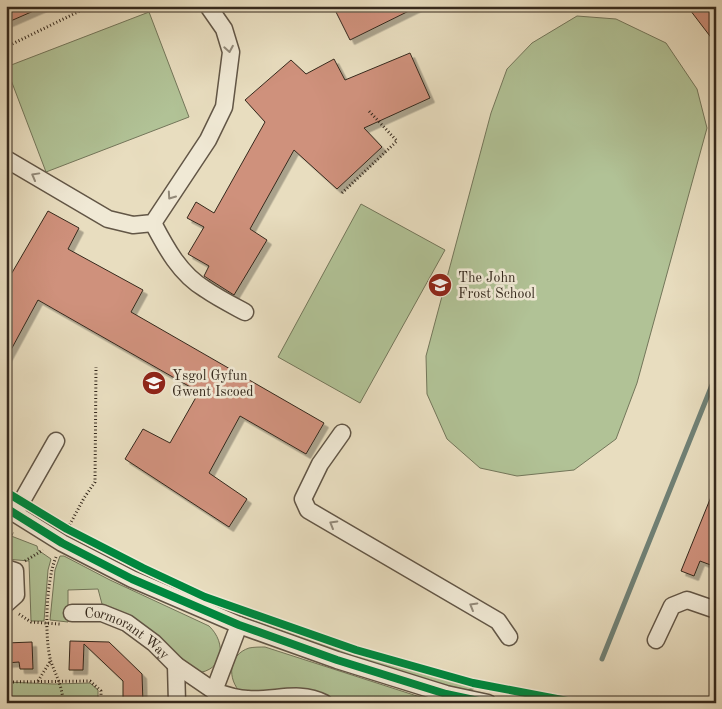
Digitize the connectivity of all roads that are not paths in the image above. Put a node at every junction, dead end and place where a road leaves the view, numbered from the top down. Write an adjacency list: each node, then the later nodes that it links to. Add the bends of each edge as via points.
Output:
1 (208, 6): 3 (street, one-way to 3, via 224,29 232,52 224,107 208,140)
2 (6, 159): 3 (street, one-way to 2, via 133,225 108,219)
3 (153, 223): 4 (street, via 167,250 192,279 203,289)
4 (245, 312)
5 (342, 432): 13 (street, one-way to 5, via 498,621 308,510 303,499 320,464)
6 (56, 441): 7 (street, via 27,492)
7 (12, 511): 12 (street, via 132,580)
8 (10, 570): 9 (street, via 16,595)
9 (10, 607)
10 (716, 610): 14 (street, via 688,600 672,606)
11 (72, 613): 15 (street, Cormorant Way, via 102,613 127,623)
12 (238, 625): 16 (street); 19 (street, via 337,660 446,694)
13 (509, 637)
14 (656, 640)
15 (176, 665): 16 (street, Cormorant Way); 17 (street, Cormorant Way)
16 (219, 696): 18 (street, Cormorant Way, via 249,700 299,696)
17 (177, 703)
18 (324, 703)
19 (488, 703)

